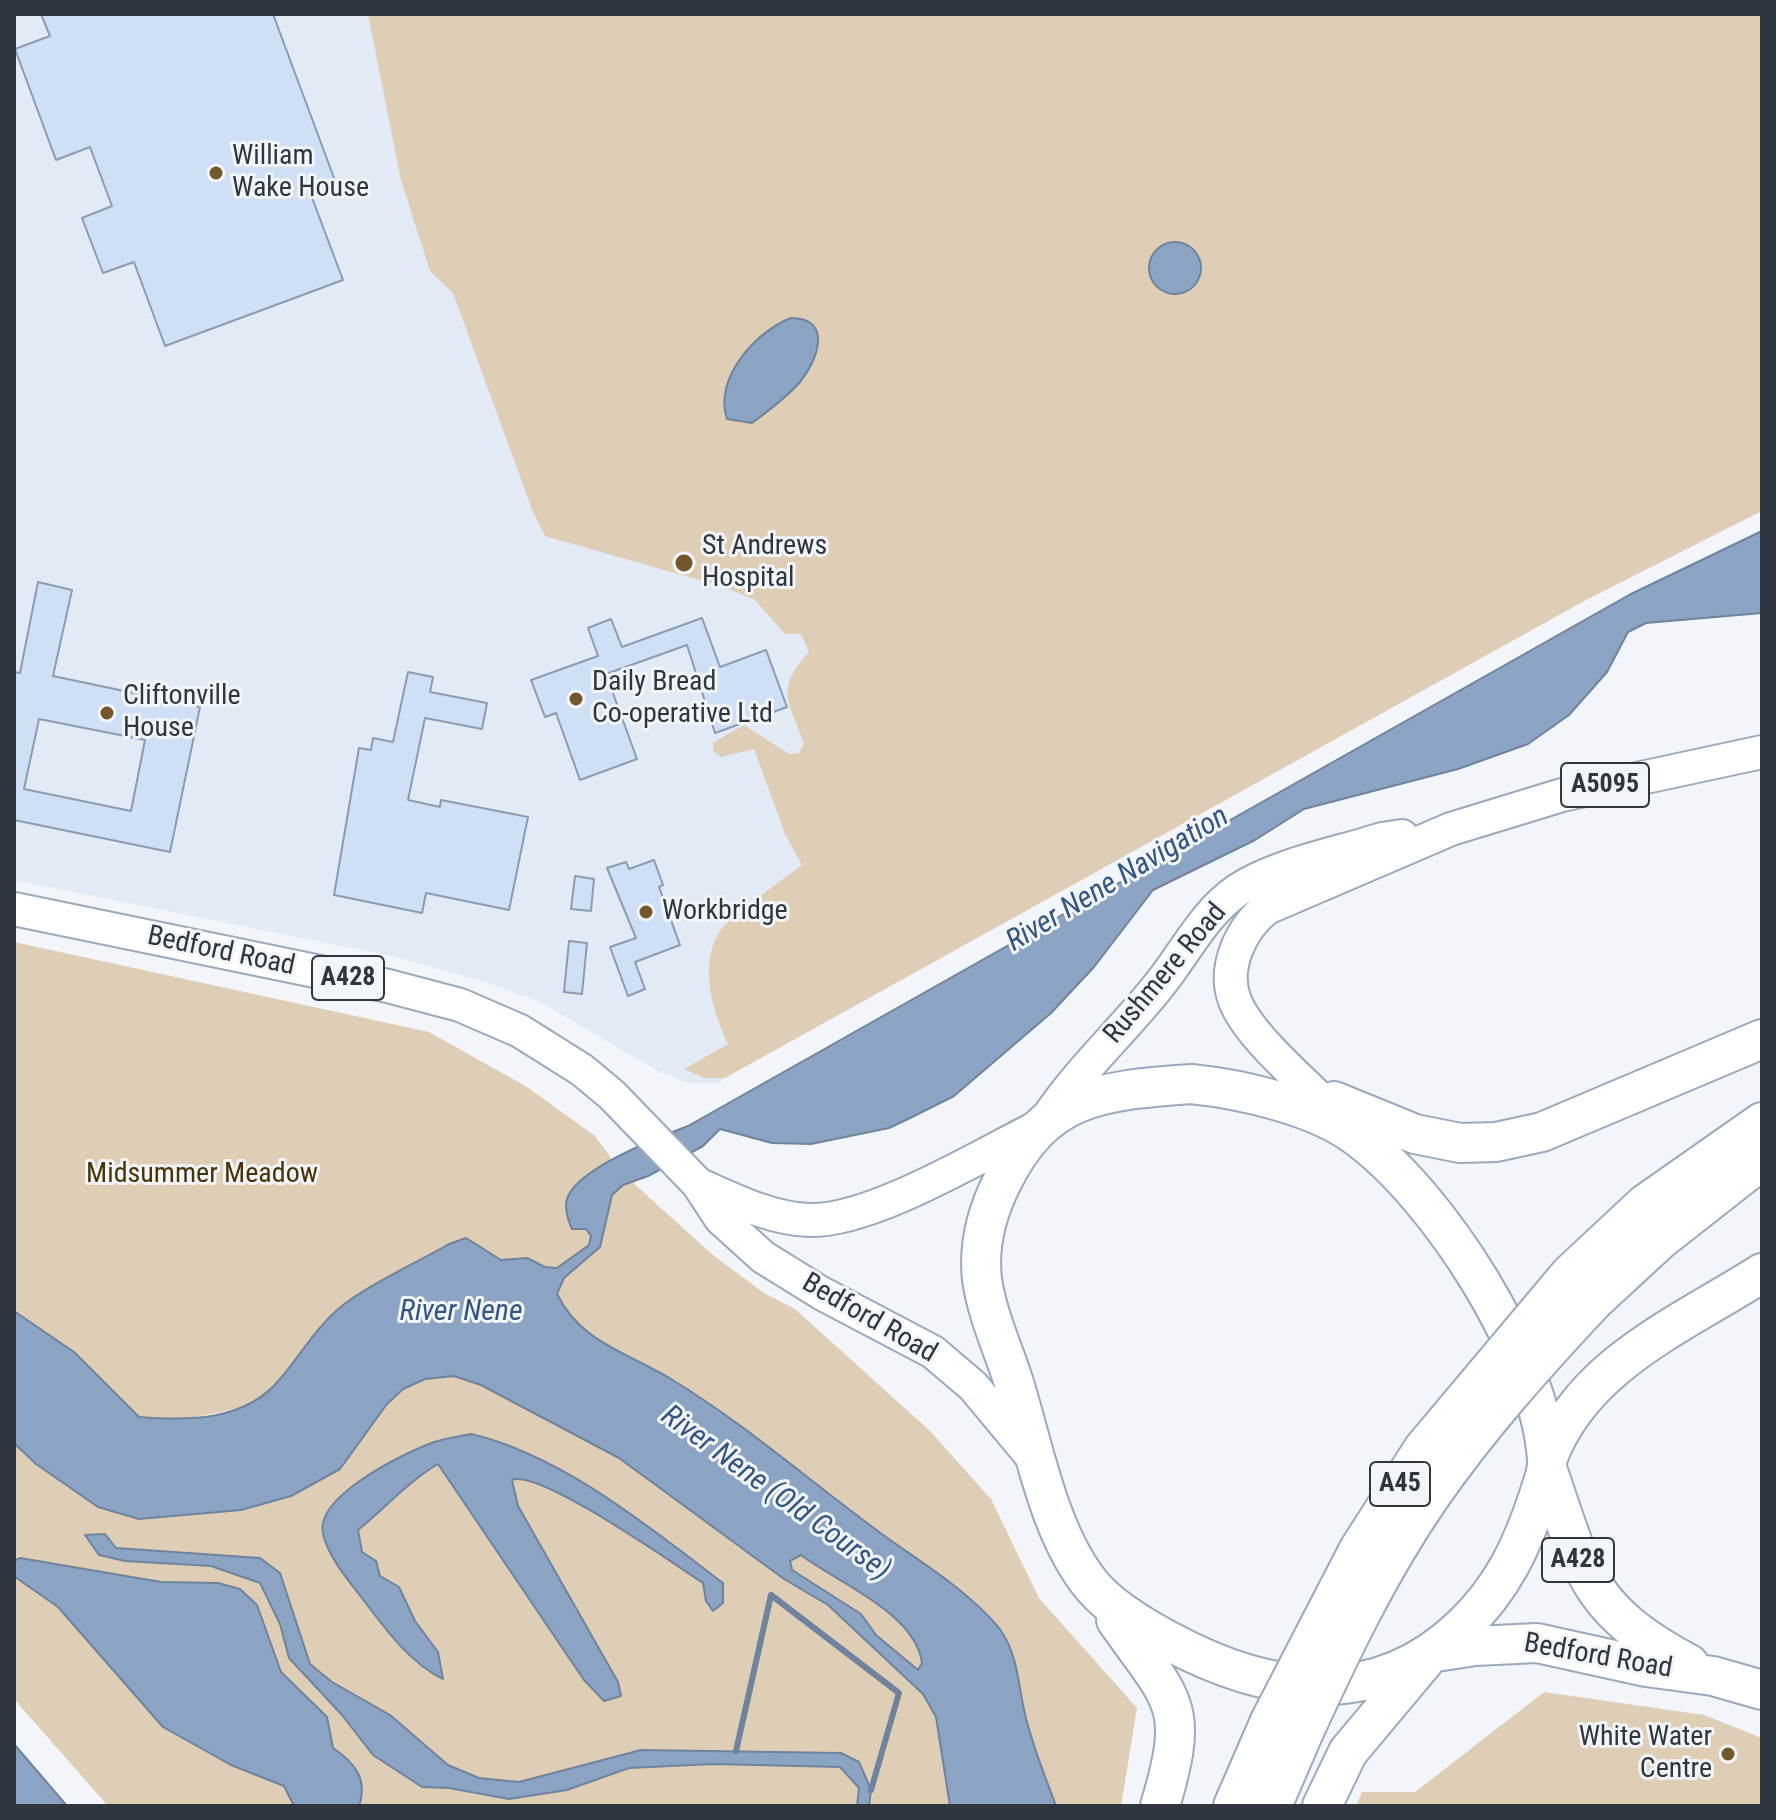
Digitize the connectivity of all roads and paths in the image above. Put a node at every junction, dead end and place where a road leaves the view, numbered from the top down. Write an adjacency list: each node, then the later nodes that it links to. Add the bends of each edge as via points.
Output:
1 (1762, 752): 2 (main road, Rushmere Road / A5095, via 1562,795)
2 (1451, 829): 6 (main road, Rushmere Road / A5095, via 1267,908 1245,928 1234,959 1234,1000 1252,1029); 8 (main road, Rushmere Road / A5095, via 1382,839 1261,878 1237,891)
3 (14, 909): 11 (main road, Bedford Road / A428, via 460,1005 520,1031 582,1070 647,1128)
4 (1762, 1039): 6 (highway, via 1542,1132 1496,1142 1460,1143 1415,1134)
5 (1099, 1094): 6 (highway, via 1165,1060 1196,1058 1259,1069); 8 (highway); 9 (highway, Bedford Road, via 1217,1086 1291,1107)
6 (1318, 1094): 9 (main road, Rushmere Road / A5095)
7 (1762, 1122): 13 (highway, A45, via 1645,1204)
8 (1042, 1123): 11 (main road, Bedford Road / A428, via 877,1206 845,1215 787,1217 749,1207); 14 (highway, via 1025,1141 990,1205 982,1236 987,1309)
9 (1353, 1133): 15 (highway, Bedford Road, via 1433,1213 1472,1270 1532,1385)
10 (1762, 1160): 13 (highway, A45, via 1660,1240)
11 (691, 1177): 14 (main road, Bedford Road / A428, via 721,1219 763,1257 933,1352 973,1386)
12 (1762, 1273): 15 (highway, via 1608,1370 1569,1414)
13 (1582, 1287): 20 (highway, A45, bridge, via 1423,1449 1359,1549)
14 (1035, 1461): 16 (highway, via 1068,1544)
15 (1547, 1464): 17 (highway, via 1523,1541 1499,1588); 18 (highway, Bedford Road / A428, via 1579,1564 1597,1594 1638,1636)
16 (1094, 1588): 17 (highway, Bedford Road, via 1154,1633 1247,1677 1311,1686 1346,1684); 21 (highway, via 1151,1663 1177,1722)
17 (1432, 1655): 18 (highway, Bedford Road / A428, via 1475,1646 1537,1643); 24 (highway, via 1348,1752)
18 (1713, 1676): 19 (highway, Bedford Road / A428)
19 (1762, 1690)
20 (1287, 1728): 22 (highway, A45); 23 (highway, A45)
21 (1160, 1806)
22 (1233, 1806)
23 (1272, 1806)
24 (1322, 1806)

